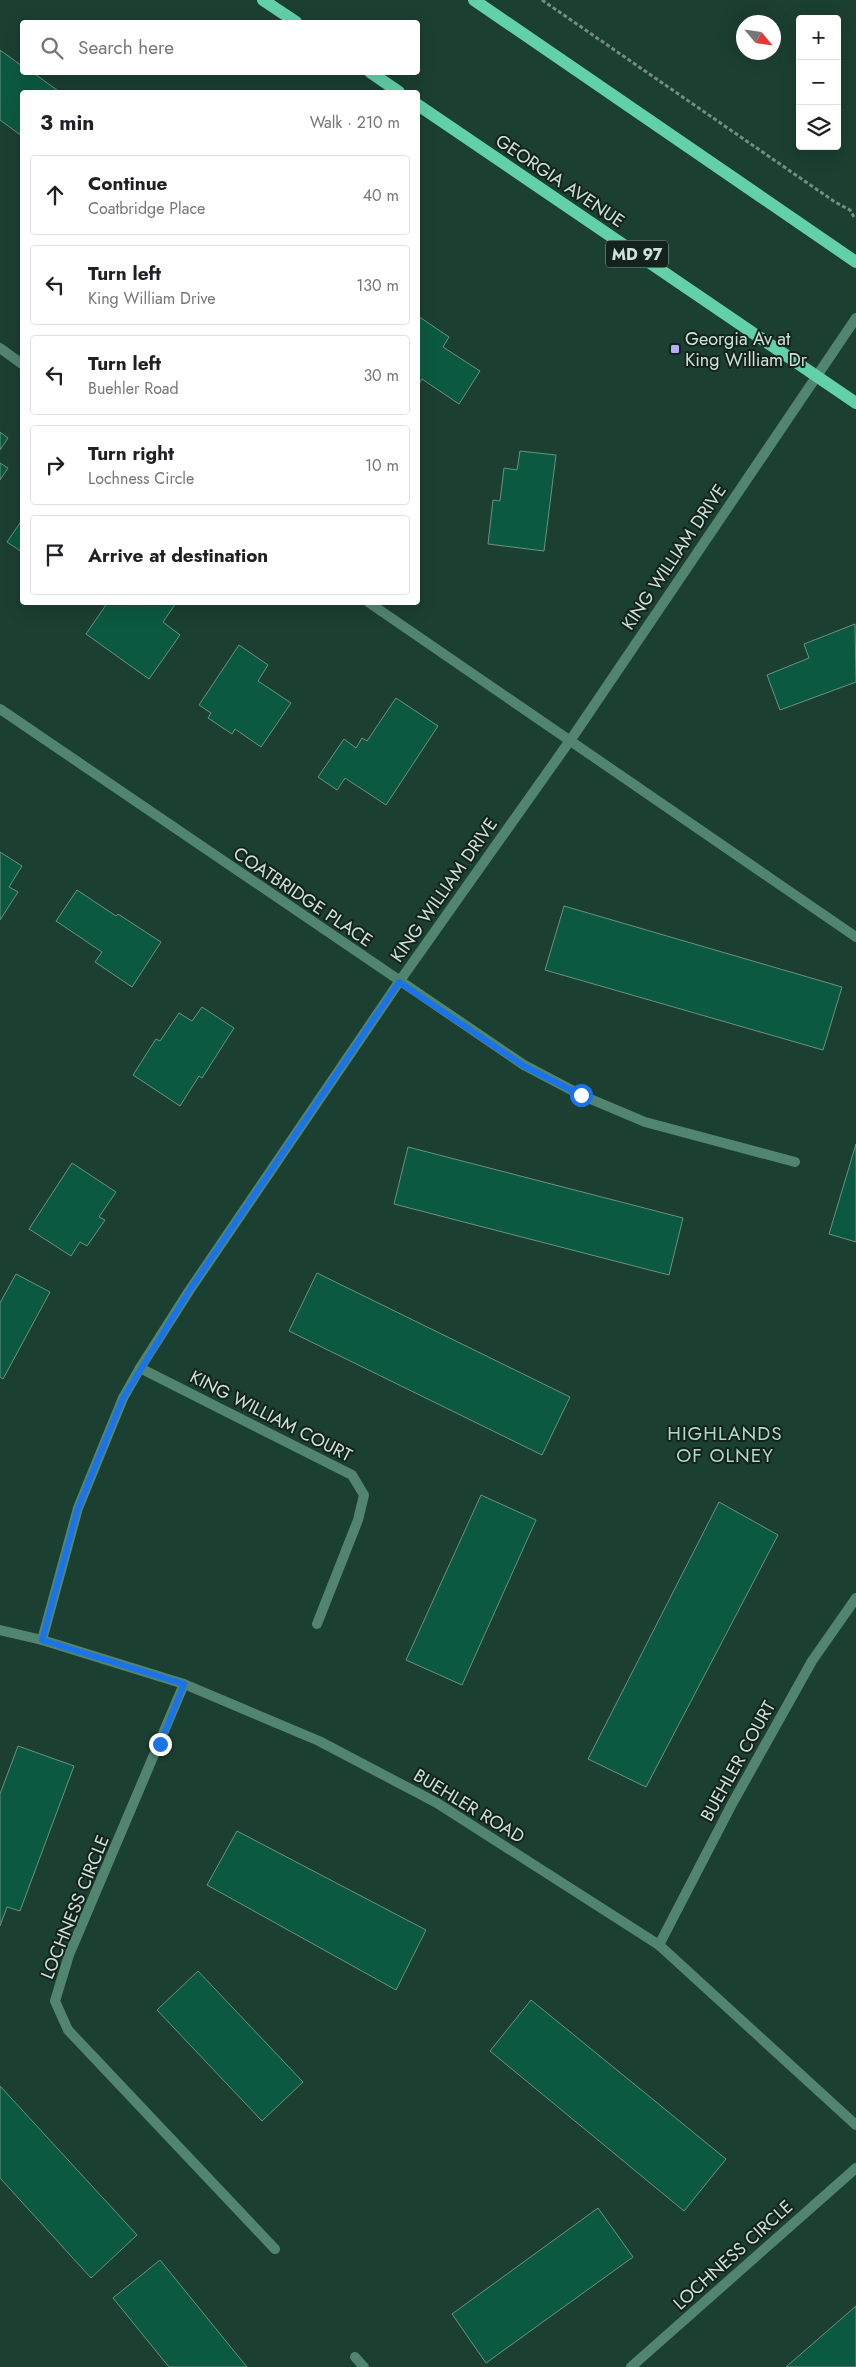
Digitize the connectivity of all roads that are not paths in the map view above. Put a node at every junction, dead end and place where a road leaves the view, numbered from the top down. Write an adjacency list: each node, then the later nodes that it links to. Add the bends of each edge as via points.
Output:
1 (263, 0): 3 (main road)
2 (474, 0): 7 (main road)
3 (293, 20)
4 (374, 75): 5 (main road)
5 (396, 90)
6 (420, 106): 11 (main road, GEORGIA AVENUE / MD 97)
7 (856, 262)
8 (856, 318): 11 (street, KING WILLIAM DRIVE)
9 (0, 348): 10 (street)
10 (20, 363)
11 (817, 377): 12 (main road, GEORGIA AVENUE / MD 97); 15 (street, KING WILLIAM DRIVE)
12 (856, 403)
13 (372, 605): 15 (street)
14 (0, 709): 17 (street, COATBRIDGE PLACE)
15 (569, 742): 16 (street); 17 (street, KING WILLIAM DRIVE)
16 (856, 937)
17 (399, 982): 18 (street, COATBRIDGE PLACE, via 524,1066 581,1095 645,1122); 19 (street, KING WILLIAM DRIVE)
18 (795, 1162)
19 (140, 1368): 21 (street, KING WILLIAM COURT, via 352,1475 364,1495); 23 (street, KING WILLIAM DRIVE, via 123,1398 78,1508)
20 (856, 1598): 25 (street, BUEHLER COURT, via 812,1661 732,1804)
21 (317, 1624)
22 (0, 1630): 23 (street, BUEHLER ROAD)
23 (42, 1640): 24 (street, BUEHLER ROAD)
24 (184, 1684): 25 (street, BUEHLER ROAD, via 319,1741 437,1803); 28 (street, LOCHNESS CIRCLE, via 70,1955 55,2001 68,2030)
25 (659, 1945): 26 (street, BUEHLER ROAD)
26 (856, 2125)
27 (856, 2168): 31 (street, LOCHNESS CIRCLE)
28 (275, 2249)
29 (355, 2357): 30 (street)
30 (364, 2367)
31 (631, 2367)

